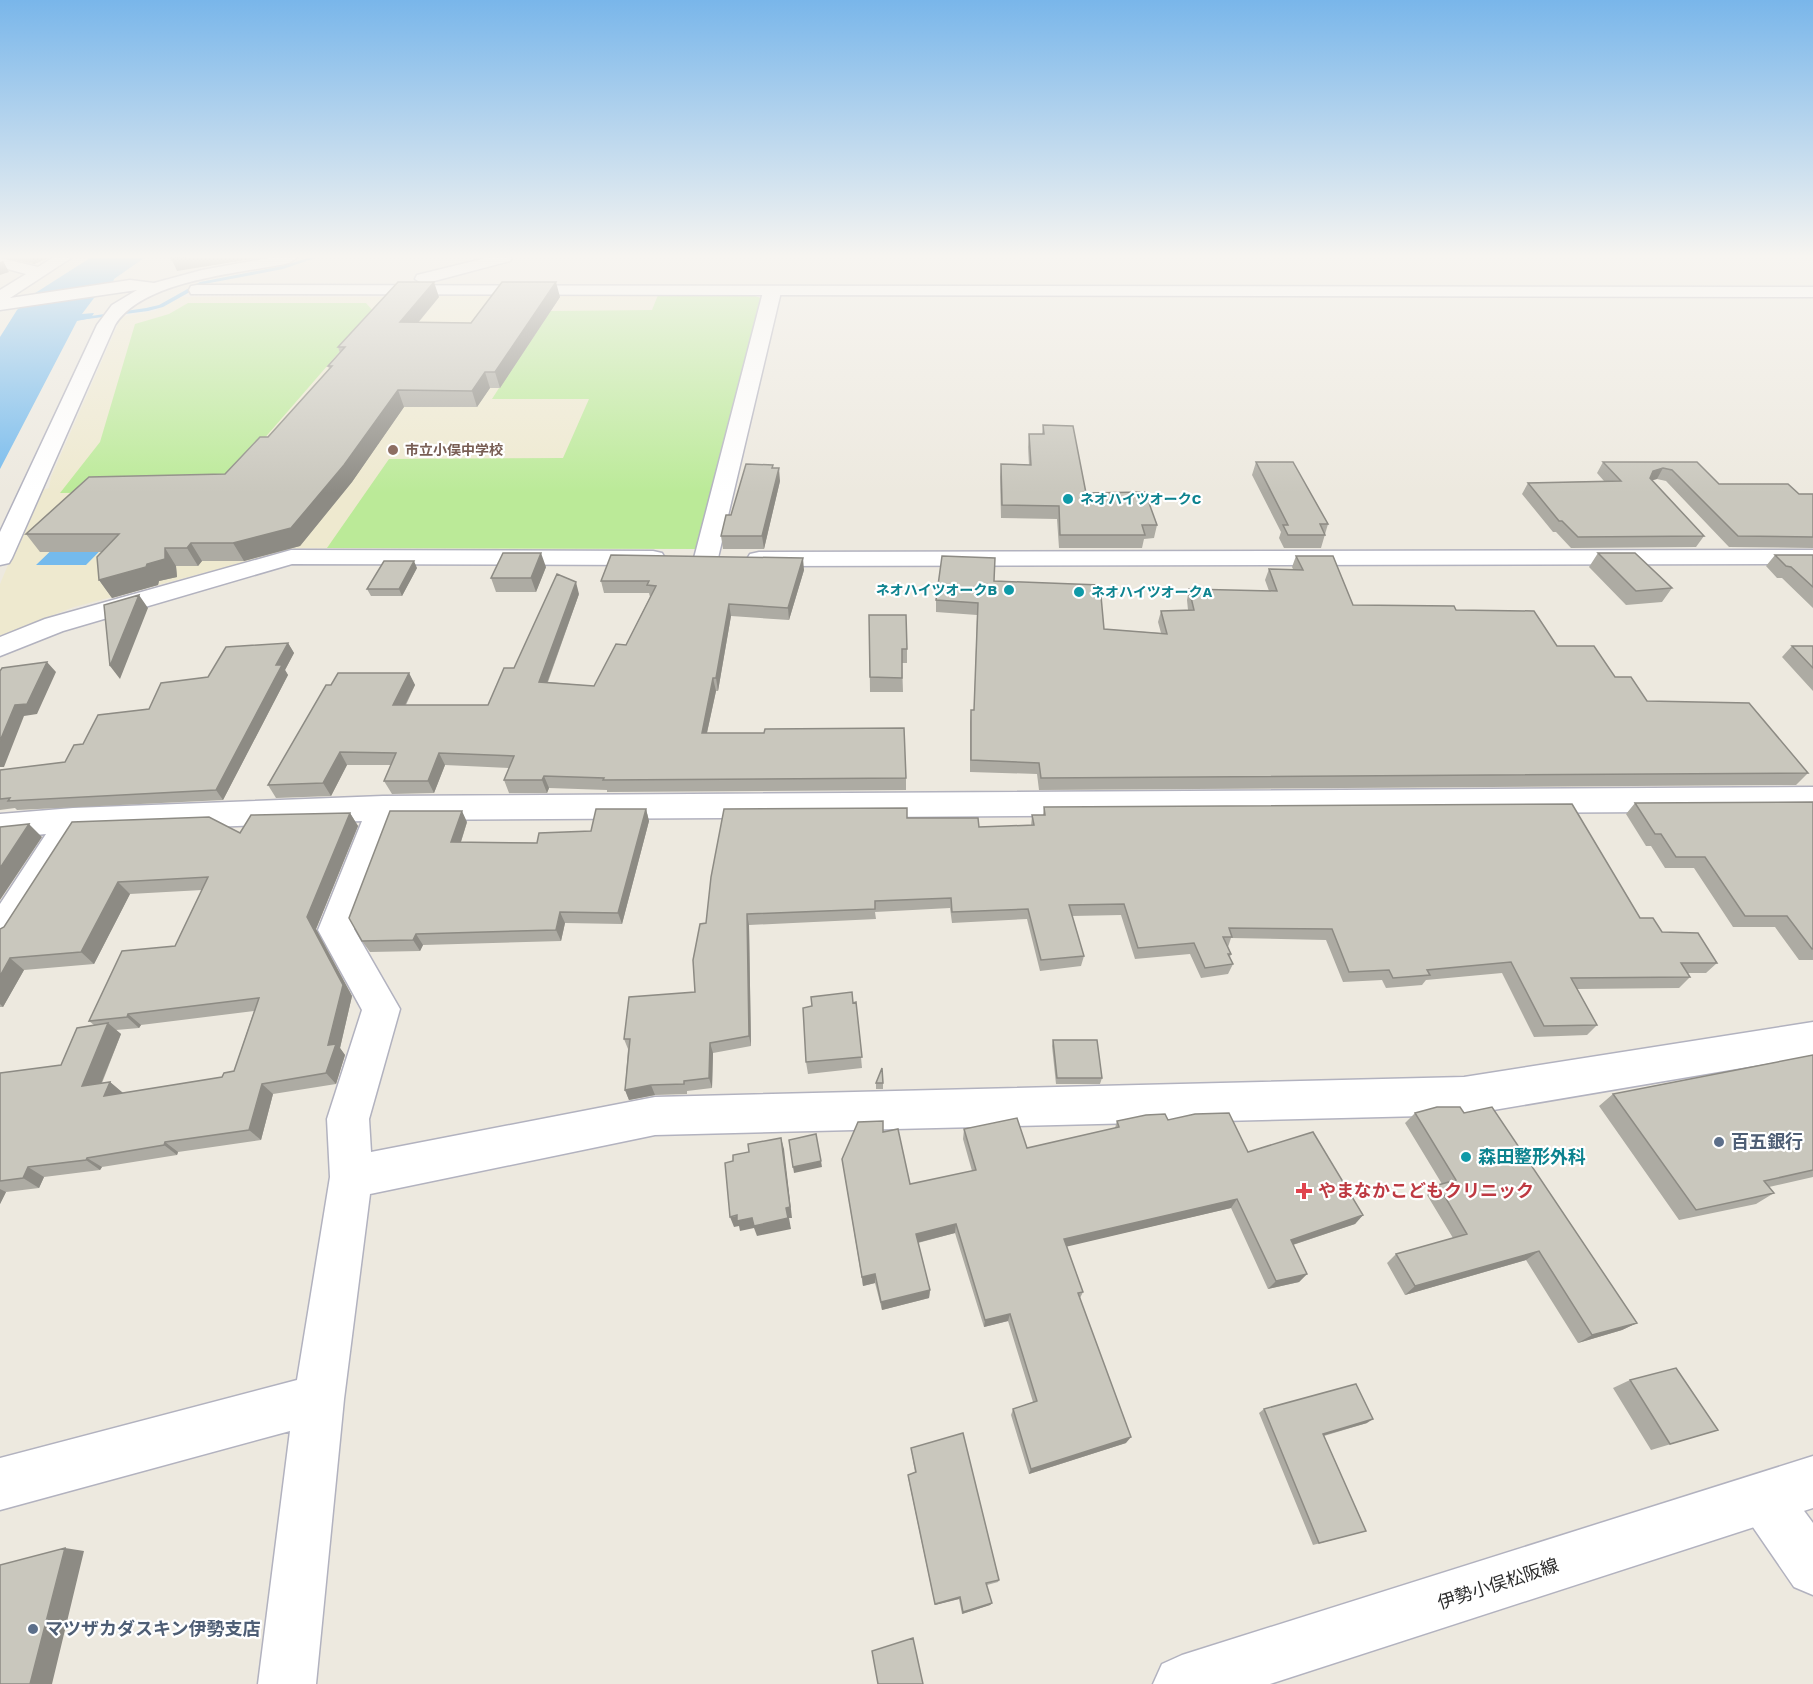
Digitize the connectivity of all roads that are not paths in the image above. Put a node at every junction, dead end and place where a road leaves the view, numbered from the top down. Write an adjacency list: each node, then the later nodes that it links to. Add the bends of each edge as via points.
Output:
1 (103, 337): 6 (street)
2 (761, 337): 7 (street)
3 (1701, 535): 4 (street)
4 (1722, 557): 5 (street); 7 (street)
5 (1813, 557)
6 (0, 558)
7 (705, 558): 8 (street, via 291,556 54,624)
8 (0, 646)
9 (1813, 799): 10 (street)
10 (383, 808): 11 (street); 15 (street, via 336,930 381,1009 348,1119)
11 (73, 820): 12 (street); 13 (street)
12 (0, 826)
13 (0, 928)
14 (1813, 1039): 15 (street, via 1464,1096 655,1116)
15 (351, 1177): 16 (street)
16 (319, 1400): 18 (street); 21 (street)
17 (1813, 1482): 19 (street, 伊勢小俣松阪線)
18 (0, 1484)
19 (1764, 1499): 20 (street); 22 (street, 伊勢小俣松阪線)
20 (1813, 1568)
21 (287, 1684)
22 (1182, 1684)

